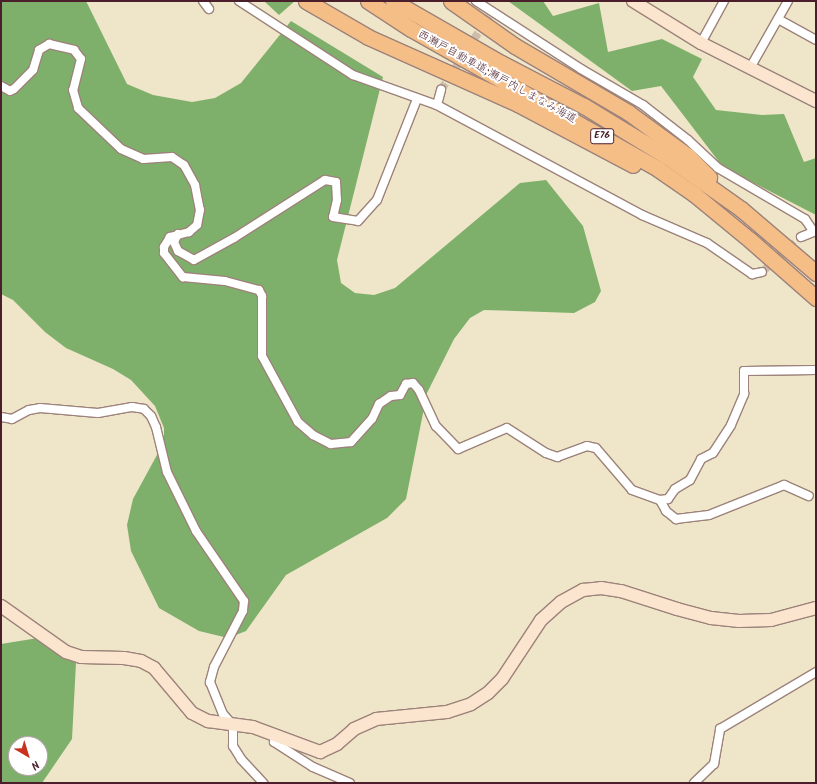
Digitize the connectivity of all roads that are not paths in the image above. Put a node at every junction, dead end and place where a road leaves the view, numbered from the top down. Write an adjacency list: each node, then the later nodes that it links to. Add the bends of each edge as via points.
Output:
1 (203, 1): 11 (street)
2 (239, 1): 18 (street, via 353,75)
3 (306, 1): 25 (highway, via 368,37 518,104 639,168)
4 (368, 1): 25 (highway, 西瀬戸自動車道;瀬戸内しまなみ海道 / E76, via 411,29 658,169 694,194)
5 (393, 1): 21 (highway, 西瀬戸自動車道;瀬戸内しまなみ海道 / E76, via 501,63 584,106 666,156)
6 (451, 1): 21 (highway, via 515,46 629,112 688,156)
7 (476, 1): 22 (street, via 491,13 643,105 688,140 718,168 805,219)
8 (633, 1): 14 (street)
9 (724, 1): 14 (street)
10 (788, 1): 12 (street)
11 (210, 9)
12 (778, 19): 13 (street); 15 (street)
13 (816, 40)
14 (701, 42): 15 (street)
15 (750, 68): 19 (street)
16 (1, 86): 23 (street, via 10,91 14,89 33,70 39,50 48,44 74,50 81,59 73,90 78,108 121,149 143,159 172,157 184,165 195,185 200,210 197,225)
17 (442, 90): 20 (street)
18 (417, 99): 20 (street); 23 (street, via 378,200 358,221 333,217 337,200 336,182 325,180 234,238 194,260 178,251 174,242)
19 (816, 101)
20 (437, 105): 26 (street, via 642,215 707,243 752,274)
21 (741, 209): 27 (highway, 西瀬戸自動車道;瀬戸内しまなみ海道 / E76)
22 (814, 231): 24 (street)
23 (178, 234): 32 (street, via 170,237 164,247 164,253 183,277 225,281 259,290 262,296 262,356 298,422 313,435 331,444 351,442 372,419 379,404 391,396 400,395 406,384 413,383 436,426 458,449 507,428 546,453 557,457 587,446 596,448 632,490)
24 (801, 237)
25 (750, 240): 28 (highway, 西瀬戸自動車道;瀬戸内しまなみ海道 / E76)
26 (762, 272)
27 (816, 273)
28 (816, 298)
29 (816, 370): 32 (street, via 744,371 744,394 731,425 713,453 701,459 690,480 675,489 668,499)
30 (1, 417): 36 (street, via 12,418 40,408 98,412 132,407 144,409 151,416 156,426 167,472 196,531 244,601 243,611 214,667 210,682 223,714)
31 (809, 496): 32 (street, via 784,485 709,514 682,519 676,519 666,511)
32 (660, 500)
33 (1, 606): 36 (street, via 66,652 81,657 141,661 154,668 192,713 208,721)
34 (816, 608): 37 (street, via 771,620 739,621 684,611 621,591 601,588 583,590 561,602 541,620 502,679 488,693 471,704 447,712 376,719 354,729 336,744 320,752)
35 (816, 672): 40 (street, via 753,712 720,729 714,764)
36 (233, 725): 37 (street, via 253,727); 38 (street, via 233,746 240,759)
37 (274, 735): 39 (street, via 274,742 313,767)
38 (263, 783)
39 (350, 783)
40 (694, 783)

